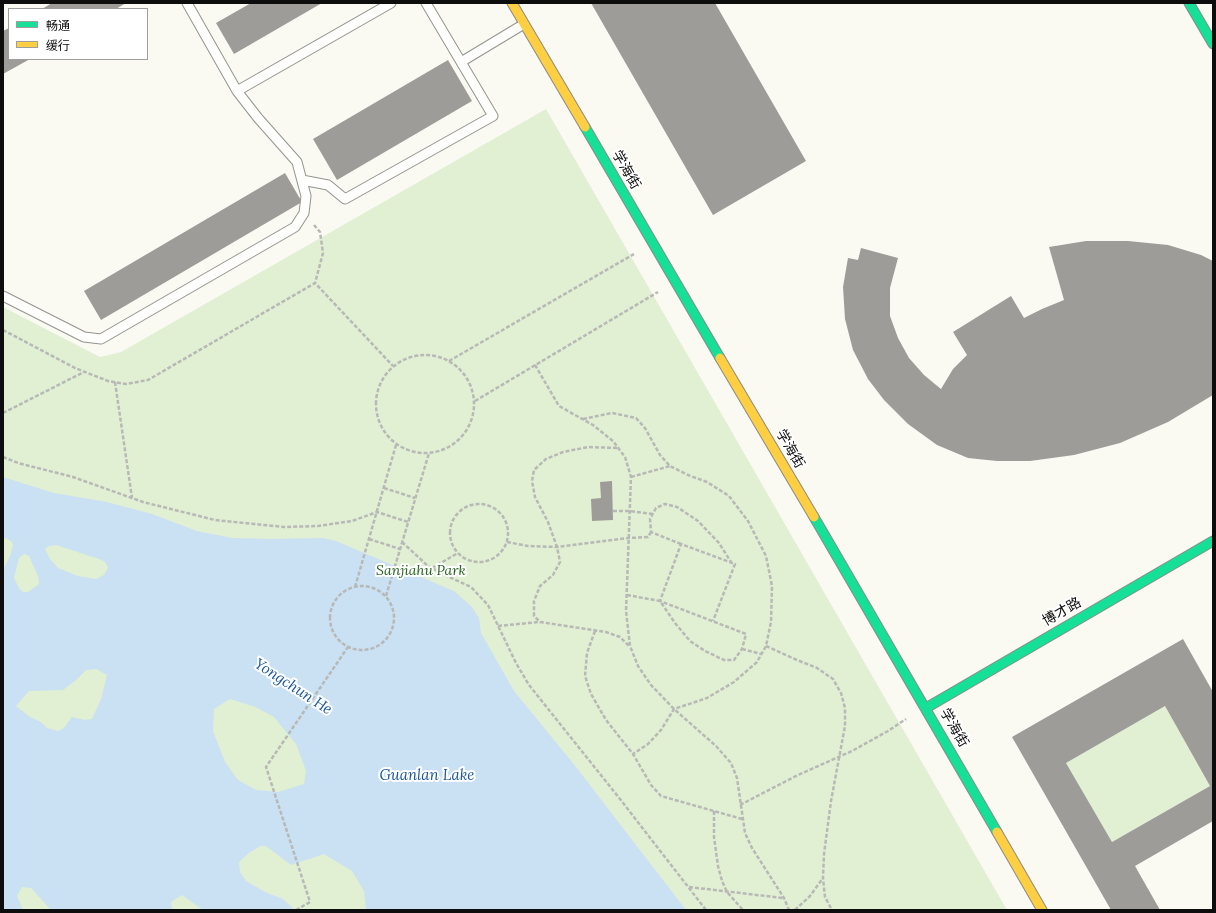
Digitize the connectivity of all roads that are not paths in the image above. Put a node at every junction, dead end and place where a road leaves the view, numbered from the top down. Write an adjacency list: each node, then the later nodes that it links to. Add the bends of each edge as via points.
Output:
1 (187, 3): 9 (lane)
2 (391, 3): 9 (lane)
3 (426, 3): 8 (lane)
4 (512, 3): 6 (street, 学海街)
5 (1189, 3): 7 (street)
6 (524, 24): 8 (lane); 13 (street, 学海街)
7 (1213, 44)
8 (460, 62): 10 (lane, via 494,116 345,199 328,185)
9 (237, 91): 10 (lane, via 297,162)
10 (302, 180): 11 (lane, via 306,196 304,213 295,227 102,338 84,337)
11 (3, 296)
12 (1213, 541): 13 (street, 博才路)
13 (926, 708): 14 (street, 学海街)
14 (1042, 910)

